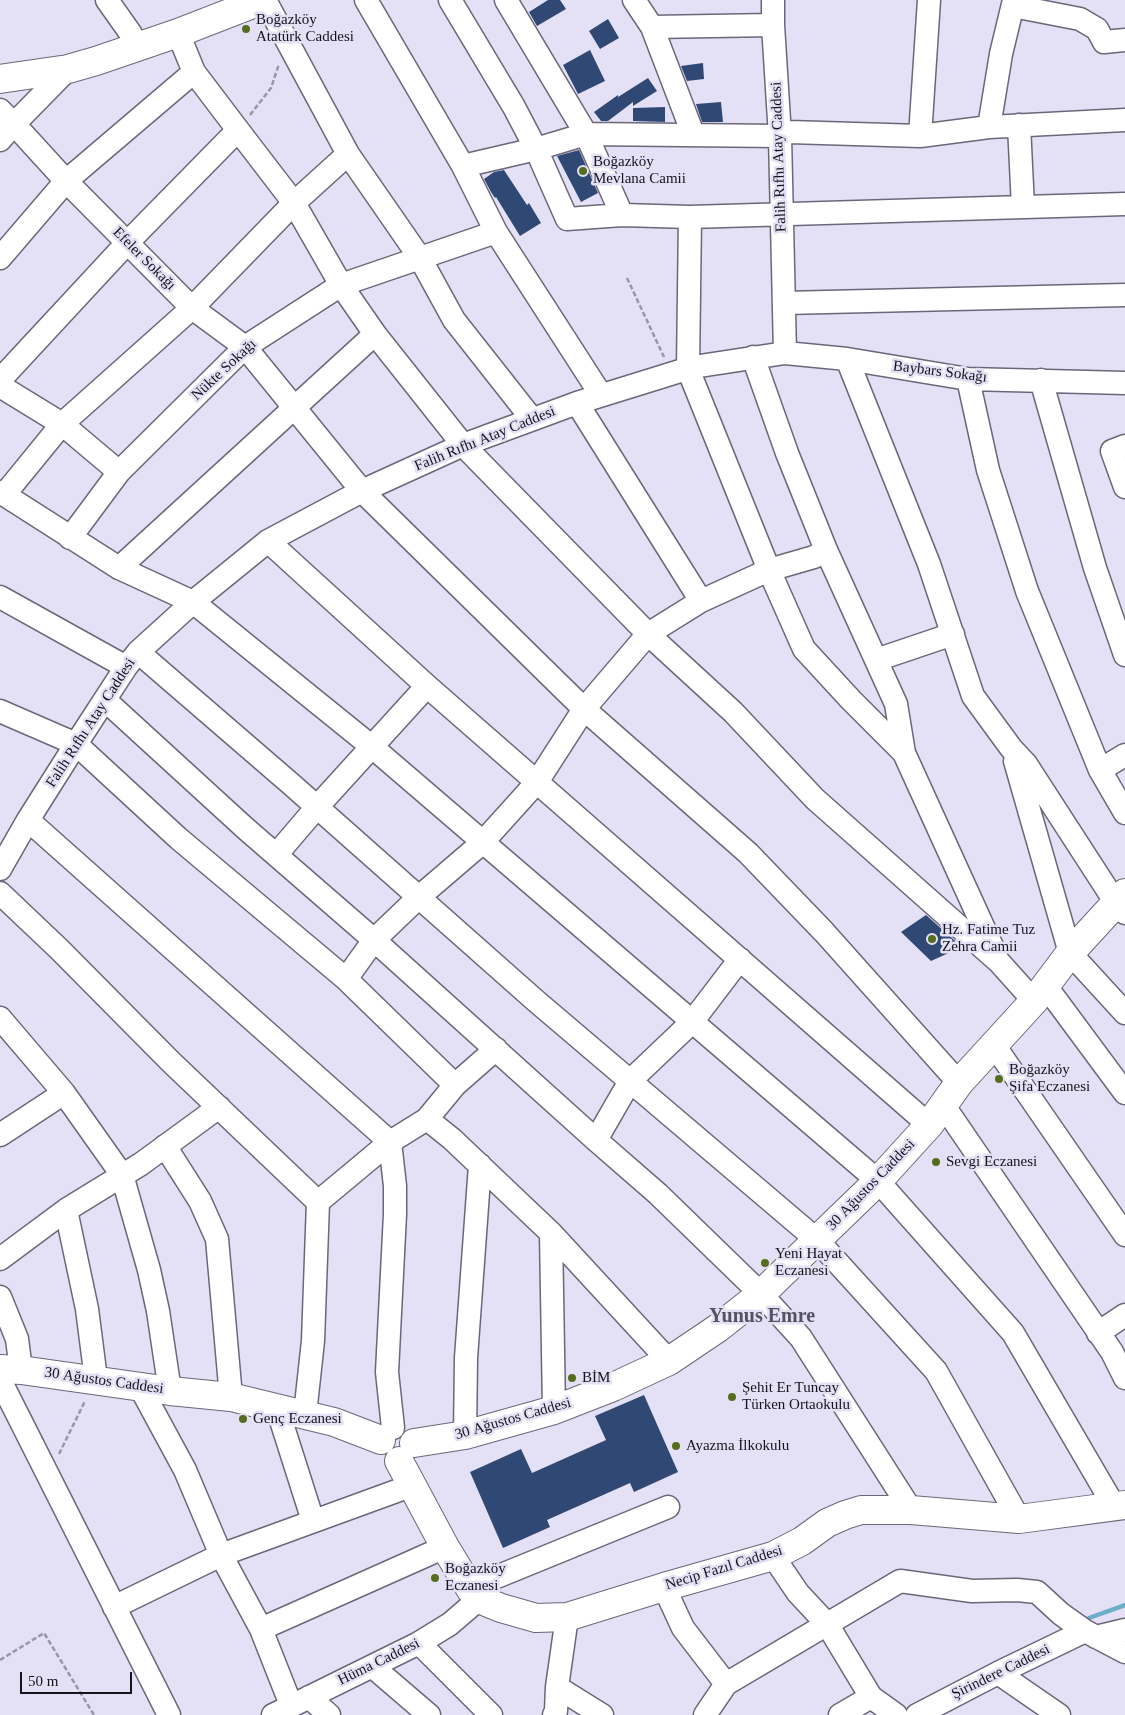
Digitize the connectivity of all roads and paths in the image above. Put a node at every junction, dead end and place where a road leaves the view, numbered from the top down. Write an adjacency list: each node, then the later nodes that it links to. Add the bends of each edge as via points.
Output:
1 (107, 0): 14 (street)
2 (229, 0): 14 (main road)
3 (264, 0): 13 (main road); 16 (street)
4 (366, 0): 32 (street)
5 (450, 0): 30 (street)
6 (506, 0): 26 (street)
7 (634, 0): 12 (street)
8 (773, 0): 11 (street, Falih Rıfhı Atay Caddesi)
9 (929, 0): 29 (street)
10 (1014, 3): 15 (street, via 1080,19 1096,29 1104,42); 24 (street, via 1001,54)
11 (773, 25): 12 (street); 28 (street, Falih Rıfhı Atay Caddesi)
12 (652, 27): 27 (street)
13 (178, 33): 18 (main road); 19 (street)
14 (131, 34): 17 (main road, via 55,54)
15 (1125, 40)
16 (288, 41): 25 (path, via 271,88); 31 (street)
17 (0, 63)
18 (68, 69): 20 (main road); 22 (street)
19 (194, 72): 25 (street); 33 (street)
20 (0, 79)
21 (1125, 120): 23 (street)
22 (5, 125): 33 (street, Efeler Sokağı)
23 (1018, 125): 24 (street); 36 (street)
24 (989, 127): 29 (street)
25 (238, 130): 34 (street); 41 (street)
26 (586, 134): 27 (street); 30 (street); 38 (street)
27 (693, 134): 28 (street)
28 (780, 136): 29 (street, via 789,132); 37 (street, Falih Rıfhı Atay Caddesi)
29 (920, 136)
30 (536, 149): 32 (street); 38 (street, via 567,219)
31 (348, 154): 34 (street); 43 (street)
32 (463, 166): 40 (street)
33 (66, 181): 41 (street, Efeler Sokağı); 42 (street)
34 (294, 202): 45 (street); 48 (street)
35 (1125, 204): 36 (street)
36 (1023, 207): 37 (street)
37 (781, 213): 39 (street); 47 (street, Falih Rıfhı Atay Caddesi)
38 (622, 216): 39 (street)
39 (690, 217): 54 (street)
40 (496, 232): 43 (street, Nükte Sokağı); 60 (street)
41 (128, 242): 48 (street, Efeler Sokağı); 56 (street)
42 (0, 258)
43 (420, 258): 45 (street, Nükte Sokağı); 63 (street, via 454,320)
44 (626, 278): 54 (path)
45 (341, 285): 49 (street); 50 (street, Nükte Sokağı)
46 (1125, 296): 47 (street)
47 (784, 303): 51 (street, Falih Rıfhı Atay Caddesi)
48 (192, 308): 50 (street, Efeler Sokağı); 64 (street)
49 (375, 334): 62 (street); 65 (street)
50 (245, 347): 62 (street, Efeler Sokağı); 67 (street, Nükte Sokağı)
51 (785, 353): 52 (street, Falih Rıfhı Atay Caddesi); 53 (street, Baybars Sokağı)
52 (754, 357): 54 (street, Falih Rıfhı Atay Caddesi); 73 (street, via 787,453)
53 (847, 359): 55 (street, Baybars Sokağı); 80 (street, via 929,564)
54 (680, 371): 60 (street, Falih Rıfhı Atay Caddesi); 75 (street)
55 (968, 379): 57 (street, Baybars Sokağı); 93 (street, via 988,470 1027,591)
56 (0, 380)
57 (1041, 380): 58 (street, Baybars Sokağı); 81 (street, via 1095,568)
58 (1125, 383)
59 (0, 386): 64 (street)
60 (601, 395): 61 (street, Falih Rıfhı Atay Caddesi)
61 (577, 403): 63 (street, Falih Rıfhı Atay Caddesi); 77 (street)
62 (294, 408): 69 (street, Efeler Sokağı); 74 (street)
63 (532, 419): 65 (street, Falih Rıfhı Atay Caddesi)
64 (62, 424): 67 (street); 70 (street)
65 (463, 445): 69 (street, Falih Rıfhı Atay Caddesi); 79 (street)
66 (1125, 446): 68 (street, via 1112,451)
67 (119, 472): 71 (street, Nükte Sokağı)
68 (1125, 487)
69 (362, 491): 72 (street, Falih Rıfhı Atay Caddesi); 86 (street, Efeler Sokağı)
70 (2, 494): 71 (street)
71 (70, 538): 74 (street)
72 (268, 541): 78 (street, Falih Rıfhı Atay Caddesi); 84 (street)
73 (826, 550): 75 (street); 83 (street)
74 (119, 568): 78 (street)
75 (769, 570): 77 (street); 91 (street, via 804,649)
76 (0, 597): 82 (street)
77 (702, 601): 79 (street)
78 (193, 602): 82 (street, Falih Rıfhı Atay Caddesi); 89 (street)
79 (648, 634): 86 (street); 107 (street, via 733,712 815,799)
80 (952, 634): 83 (street); 90 (street, via 973,696)
81 (1125, 655)
82 (132, 660): 85 (street, Falih Rıfhı Atay Caddesi); 95 (street)
83 (876, 660): 91 (street, via 896,704)
84 (427, 686): 89 (street); 94 (street)
85 (105, 700): 88 (street, Falih Rıfhı Atay Caddesi); 99 (street)
86 (584, 709): 94 (street); 117 (street, Efeler Sokağı, via 748,853 824,932)
87 (0, 711): 88 (street)
88 (76, 744): 97 (street, Falih Rıfhı Atay Caddesi); 108 (street, via 178,838)
89 (371, 746): 95 (street); 98 (street)
90 (1011, 748): 103 (street, via 1026,764); 105 (street)
91 (904, 753): 107 (street)
92 (1125, 755): 93 (street)
93 (1100, 770): 96 (street)
94 (537, 782): 98 (street); 106 (street)
95 (317, 807): 99 (street); 102 (street)
96 (1125, 813)
97 (28, 820): 100 (street, Falih Rıfhı Atay Caddesi); 126 (street)
98 (482, 843): 102 (street); 112 (street)
99 (276, 856): 104 (street)
100 (0, 869)
101 (0, 893): 121 (street)
102 (419, 897): 104 (street); 116 (street)
103 (1122, 903): 105 (main road, 30 Ağustos Caddesi)
104 (374, 940): 108 (street); 115 (street)
105 (1070, 953): 109 (main road, 30 Ağustos Caddesi); 110 (street)
106 (740, 959): 112 (street); 122 (street)
107 (999, 962): 109 (street)
108 (346, 979): 118 (street)
109 (1039, 993): 114 (main road, 30 Ağustos Caddesi); 120 (street)
110 (1125, 1013)
111 (0, 1018): 113 (street)
112 (692, 1022): 116 (street); 130 (street)
113 (7, 1040): 119 (street)
114 (994, 1045): 117 (main road, 30 Ağustos Caddesi); 134 (street)
115 (496, 1049): 118 (street); 125 (street)
116 (630, 1082): 125 (street); 135 (street)
117 (959, 1083): 122 (main road, 30 Ağustos Caddesi)
118 (455, 1086): 123 (street)
119 (64, 1093): 124 (street); 129 (street)
120 (1125, 1093)
121 (220, 1107): 127 (street); 131 (street)
122 (936, 1116): 130 (main road, 30 Ağustos Caddesi); 140 (street)
123 (427, 1119): 126 (street); 128 (street)
124 (0, 1135)
125 (596, 1140): 137 (street, via 658,1194)
126 (390, 1142): 131 (street); 152 (street, via 395,1214 387,1372)
127 (166, 1146): 129 (street); 147 (street, via 200,1201 217,1239)
128 (480, 1165): 133 (street); 151 (street, via 466,1358)
129 (122, 1175): 132 (street); 146 (street, via 152,1286)
130 (878, 1181): 135 (main road, 30 Ağustos Caddesi); 155 (street, via 1013,1333)
131 (318, 1202): 150 (street, via 313,1341)
132 (66, 1210): 136 (street); 144 (street)
133 (551, 1233): 141 (street); 149 (street)
134 (1125, 1235)
135 (817, 1240): 137 (main road, 30 Ağustos Caddesi); 158 (street, via 936,1371)
136 (0, 1259)
137 (761, 1294): 141 (main road, 30 Ağustos Caddesi); 157 (street, via 801,1338)
138 (0, 1297): 142 (street, via 16,1339)
139 (1125, 1315): 140 (street)
140 (1098, 1333): 143 (street)
141 (669, 1361): 149 (main road, 30 Ağustos Caddesi)
142 (7, 1373): 144 (main road, 30 Ağustos Caddesi); 153 (street)
143 (1125, 1378)
144 (96, 1379): 145 (main road, 30 Ağustos Caddesi); 153 (path)
145 (139, 1385): 146 (main road, 30 Ağustos Caddesi); 161 (street, via 185,1470)
146 (170, 1391): 147 (main road, 30 Ağustos Caddesi)
147 (231, 1397): 148 (main road, 30 Ağustos Caddesi)
148 (277, 1408): 150 (main road, 30 Ağustos Caddesi); 159 (street)
149 (554, 1410): 151 (main road, 30 Ağustos Caddesi)
150 (305, 1414): 152 (main road, 30 Ağustos Caddesi)
151 (465, 1436): 152 (main road, 30 Ağustos Caddesi)
152 (397, 1443): 154 (main road)
153 (48, 1475): 165 (street)
154 (413, 1485): 159 (street); 160 (main road)
155 (1120, 1506): 158 (main road, Necip Fazıl Caddesi)
156 (668, 1507): 164 (street, Hüma Caddesi, via 494,1578)
157 (910, 1510): 158 (main road, Necip Fazıl Caddesi); 162 (main road, Necip Fazıl Caddesi, via 861,1510 845,1515)
158 (1019, 1519)
159 (313, 1521): 161 (street)
160 (445, 1547): 164 (main road); 168 (street)
161 (221, 1555): 165 (street); 168 (street)
162 (773, 1556): 163 (main road, Necip Fazıl Caddesi); 167 (street, via 798,1593)
163 (664, 1587): 166 (main road, Necip Fazıl Caddesi); 176 (street, via 683,1628)
164 (475, 1594): 166 (main road, Necip Fazıl Caddesi, via 502,1608 536,1618); 171 (street, Hüma Caddesi, via 450,1624)
165 (114, 1607): 181 (street)
166 (567, 1617): 177 (street)
167 (827, 1624): 170 (street, via 900,1581 972,1591 1037,1592); 176 (street); 178 (street)
168 (261, 1629): 179 (street)
169 (1125, 1630): 170 (street, Şirindere Caddesi)
170 (1090, 1634): 172 (street); 175 (street, Şirindere Caddesi)
171 (419, 1643): 174 (street, Hüma Caddesi); 184 (street)
172 (1125, 1652)
173 (0, 1660): 180 (path, via 44,1633)
174 (373, 1666): 179 (street, Hüma Caddesi); 183 (street)
175 (998, 1672): 190 (street, Şirindere Caddesi); 191 (street)
176 (726, 1684): 187 (street)
177 (557, 1687): 185 (street); 186 (street)
178 (871, 1697): 188 (street); 189 (street)
179 (291, 1706): 182 (street)
180 (94, 1715)
181 (169, 1715)
182 (329, 1715)
183 (429, 1715)
184 (491, 1715)
185 (554, 1715)
186 (602, 1715)
187 (705, 1715)
188 (840, 1715)
189 (896, 1715)
190 (917, 1715)
191 (1059, 1715)

